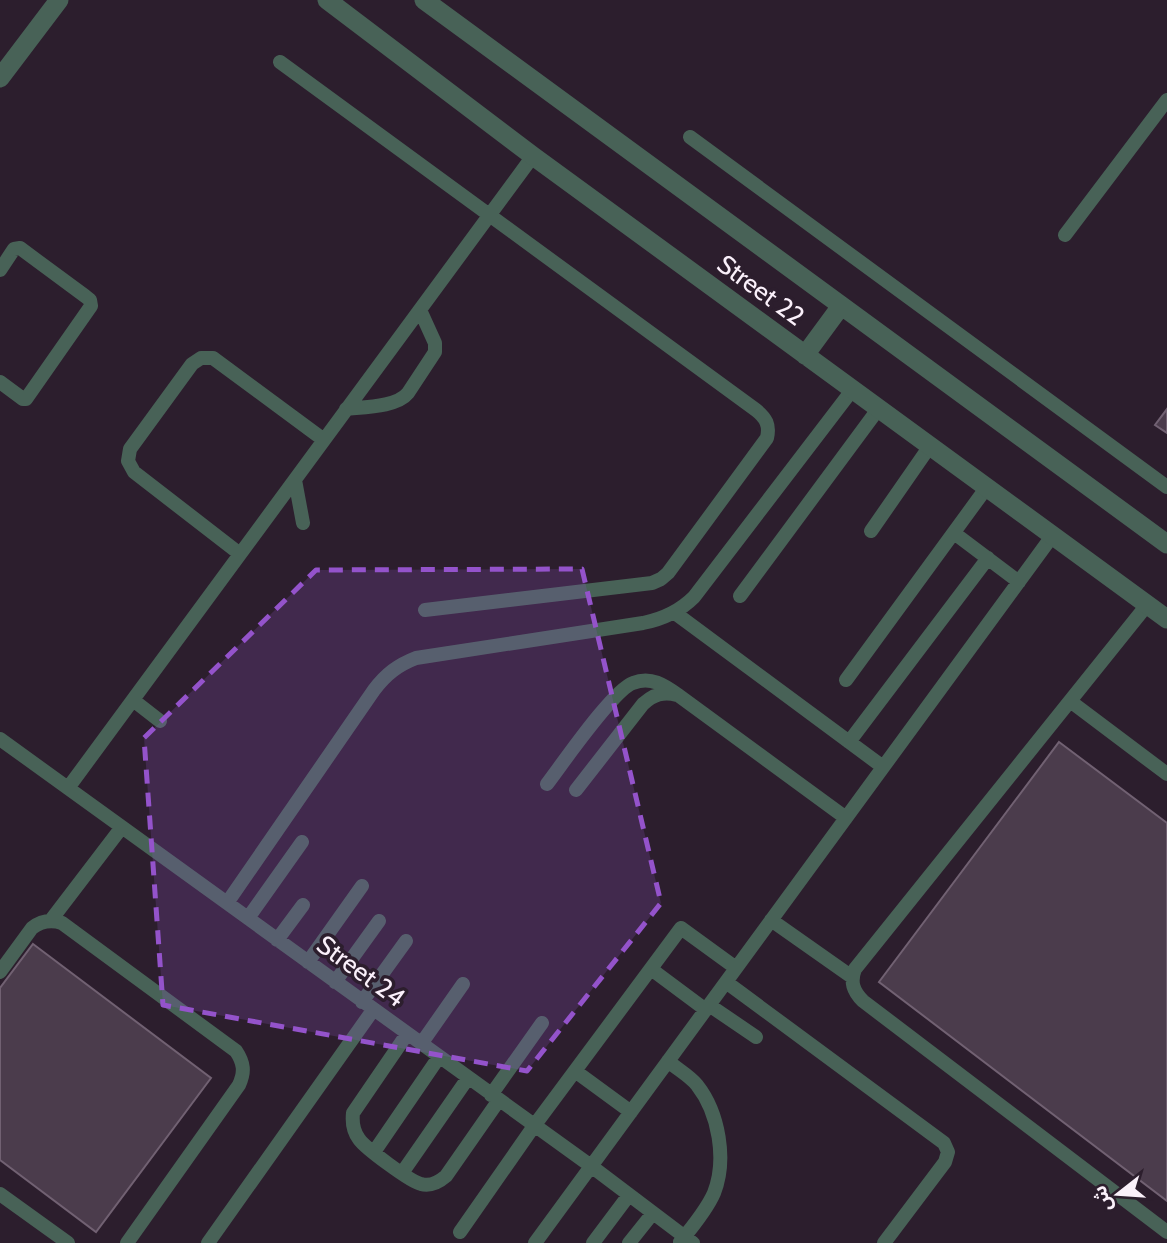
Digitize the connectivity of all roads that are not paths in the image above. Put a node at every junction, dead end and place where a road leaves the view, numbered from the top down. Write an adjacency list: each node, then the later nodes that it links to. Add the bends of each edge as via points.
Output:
1 (59, 0): 5 (street)
2 (327, 0): 8 (street, Street 22)
3 (424, 0): 12 (street, Street 22)
4 (281, 62): 9 (lane)
5 (0, 78)
6 (1167, 100): 10 (lane)
7 (690, 136): 23 (lane)
8 (533, 156): 9 (lane); 14 (street, Street 22)
9 (489, 215): 13 (lane); 34 (lane, via 756,410 766,419 768,432 661,579)
10 (1065, 235)
11 (0, 270): 15 (lane, via 14,249 20,248 92,306 26,399)
12 (841, 306): 14 (street); 28 (street, Street 22)
13 (419, 310): 18 (lane); 18 (lane, via 435,352 408,393 395,402)
14 (805, 355): 16 (street, Street 22)
15 (0, 382)
16 (853, 389): 17 (street, Street 22); 35 (lane, via 694,597)
17 (879, 408): 20 (street, Street 22); 32 (lane)
18 (346, 409): 19 (lane)
19 (324, 440): 21 (lane); 29 (lane, via 212,358 192,364 130,449 128,461 134,472)
20 (930, 446): 22 (street, Street 22); 25 (lane)
21 (295, 480): 24 (lane); 29 (lane)
22 (987, 487): 26 (lane); 27 (street, Street 22)
23 (1167, 487)
24 (303, 523)
25 (870, 531)
26 (954, 533): 30 (lane); 37 (lane)
27 (1053, 536): 31 (lane); 33 (street, Street 22)
28 (1167, 544)
29 (240, 554): 39 (lane)
30 (988, 558): 31 (lane); 43 (lane)
31 (1019, 582): 44 (lane)
32 (740, 596)
33 (1147, 605): 36 (street, Street 22); 40 (lane)
34 (425, 610)
35 (675, 613): 43 (lane); 53 (lane, via 643,623 416,657 392,670)
36 (1167, 619)
37 (846, 680)
38 (678, 695): 46 (lane, via 651,681 622,688); 48 (lane, via 650,697); 49 (lane)
39 (133, 700): 41 (lane); 47 (lane)
40 (1070, 701): 45 (lane); 65 (lane)
41 (160, 721)
42 (0, 739): 47 (lane, Street 24)
43 (849, 742): 44 (lane)
44 (883, 767): 49 (lane)
45 (1167, 774)
46 (547, 784)
47 (68, 788): 50 (lane, Street 24)
48 (576, 790)
49 (846, 818): 57 (lane)
50 (122, 827): 53 (lane, Street 24); 56 (lane)
51 (302, 842): 55 (lane)
52 (362, 886): 61 (lane)
53 (227, 903): 55 (lane, Street 24)
54 (303, 905): 59 (lane)
55 (248, 918): 59 (lane, Street 24)
56 (51, 920): 64 (lane, via 32,929); 92 (lane, via 62,923 241,1058 239,1085)
57 (771, 920): 62 (lane); 65 (lane)
58 (379, 921): 66 (lane)
59 (277, 940): 61 (lane, Street 24)
60 (406, 941): 69 (lane)
61 (308, 962): 66 (lane, Street 24)
62 (736, 968): 63 (lane, via 681,928); 67 (lane)
63 (651, 969): 70 (lane); 77 (lane)
64 (0, 972)
65 (852, 976): 89 (lane, via 854,990 863,1000)
66 (335, 982): 69 (lane, Street 24)
67 (726, 982): 70 (lane); 97 (lane, via 944,1143 948,1152 945,1162)
68 (463, 984): 74 (lane)
69 (368, 1006): 72 (lane, Street 24); 93 (lane)
70 (708, 1007): 73 (lane); 76 (lane)
71 (542, 1023): 79 (lane)
72 (407, 1034): 74 (lane, Street 24); 82 (lane, via 353,1113 358,1138)
73 (756, 1037)
74 (421, 1044): 75 (lane, Street 24)
75 (439, 1057): 78 (lane, Street 24); 82 (lane)
76 (668, 1061): 80 (lane); 90 (lane, via 696,1083 717,1129 719,1145 713,1195)
77 (575, 1071): 80 (lane); 81 (lane)
78 (468, 1078): 79 (lane, Street 24); 84 (lane)
79 (495, 1097): 81 (lane, Street 24); 84 (lane, via 439,1182 420,1184)
80 (631, 1112): 83 (lane)
81 (534, 1126): 83 (lane, Street 24); 88 (lane)
82 (374, 1153): 84 (lane)
83 (591, 1166): 86 (lane, Street 24); 94 (lane)
84 (402, 1173)
85 (0, 1194): 91 (lane)
86 (629, 1195): 87 (lane, Street 24); 95 (lane)
87 (653, 1213): 90 (lane, Street 24); 96 (lane)
88 (460, 1232)
89 (1167, 1232)
90 (685, 1241)
91 (68, 1243)
92 (127, 1243)
93 (208, 1243)
94 (535, 1243)
95 (593, 1243)
96 (629, 1243)
97 (884, 1243)

